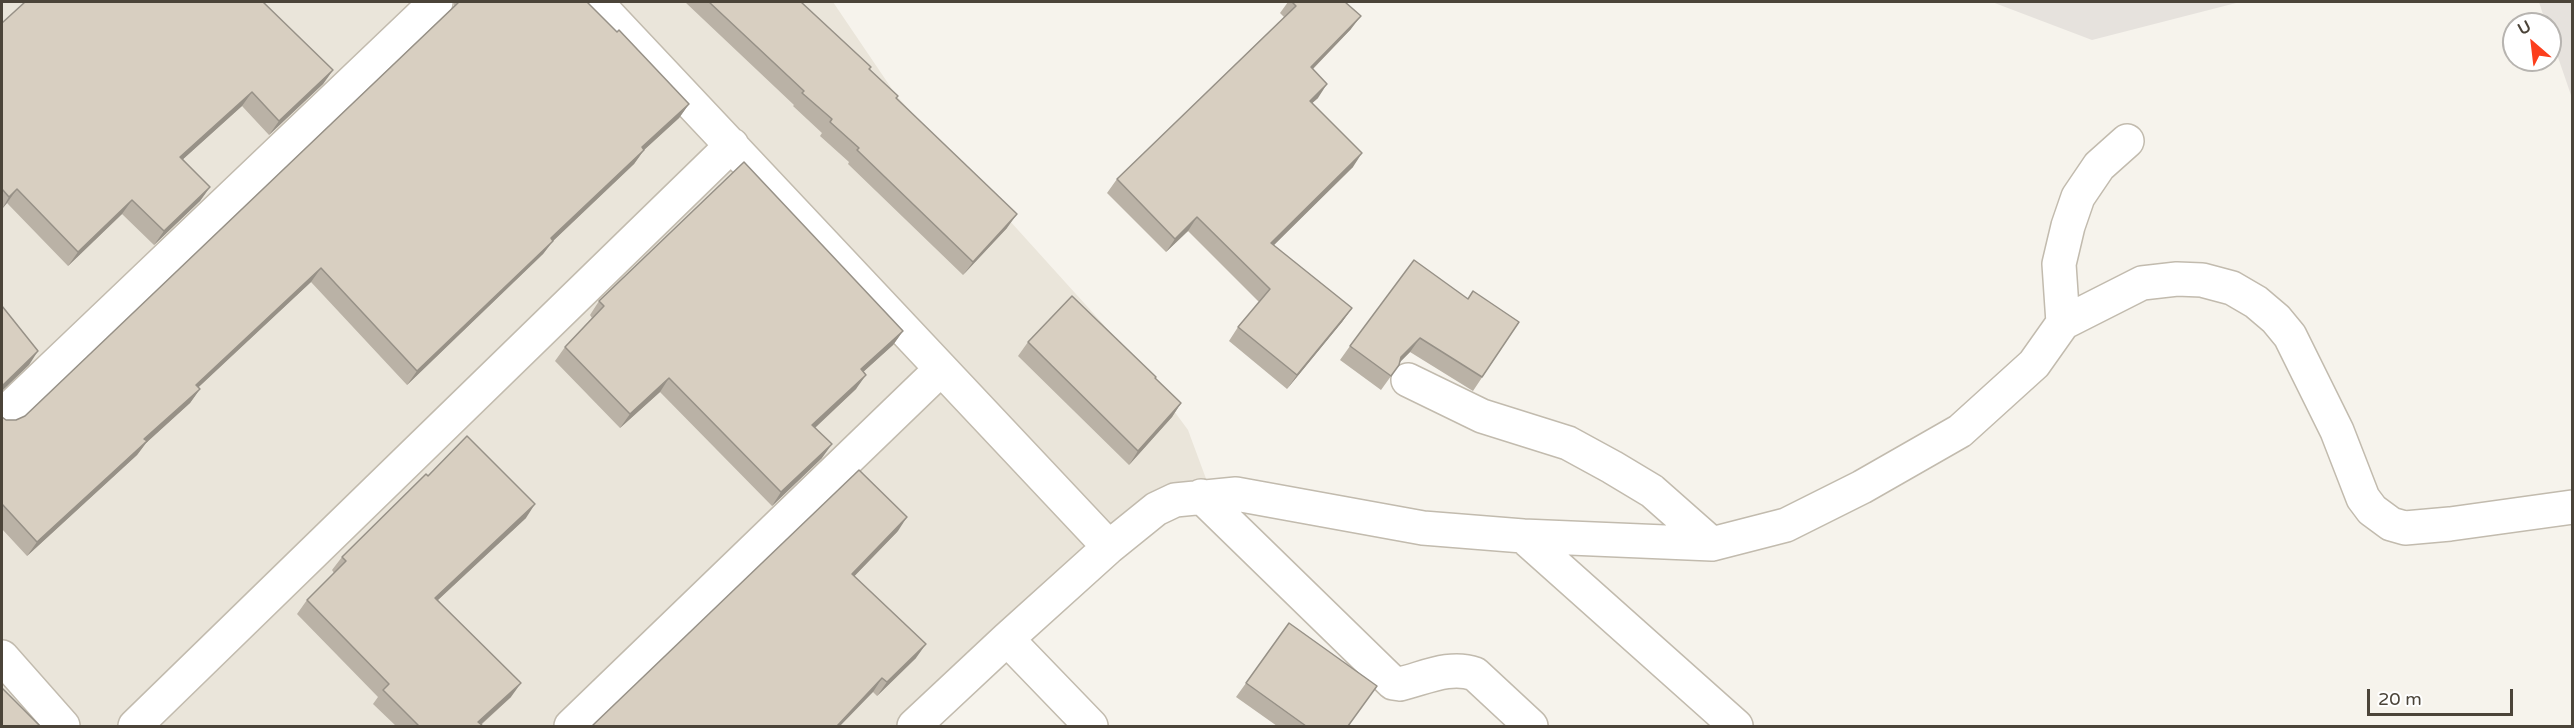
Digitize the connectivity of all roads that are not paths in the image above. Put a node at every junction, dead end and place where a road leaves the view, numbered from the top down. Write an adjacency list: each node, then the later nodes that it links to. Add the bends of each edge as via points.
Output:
1 (436, 2): 8 (street)
2 (596, 2): 4 (street)
3 (2127, 141): 5 (street, via 2099,166 2078,197 2059,264)
4 (732, 145): 6 (street); 17 (street)
5 (2063, 323): 10 (street, via 2142,283 2202,280 2232,288 2256,302 2290,336 2337,432 2363,498 2391,525 2405,528); 12 (street, via 2034,364 1960,430 1862,487 1786,525)
6 (940, 370): 13 (street); 18 (street)
7 (1408, 380): 12 (street, via 1482,416 1568,443 1594,457 1652,491)
8 (2, 416)
9 (1201, 496): 11 (street, via 1236,494 1423,528); 13 (street, via 1175,500 1156,509); 21 (street, via 1393,683 1464,670 1475,674)
10 (2572, 507)
11 (1522, 536): 12 (street); 22 (street)
12 (1712, 544)
13 (1109, 547): 14 (street)
14 (1007, 639): 19 (street); 20 (street)
15 (2, 657): 16 (street)
16 (63, 726)
17 (135, 726)
18 (571, 726)
19 (914, 726)
20 (1091, 726)
21 (1531, 726)
22 (1736, 726)

